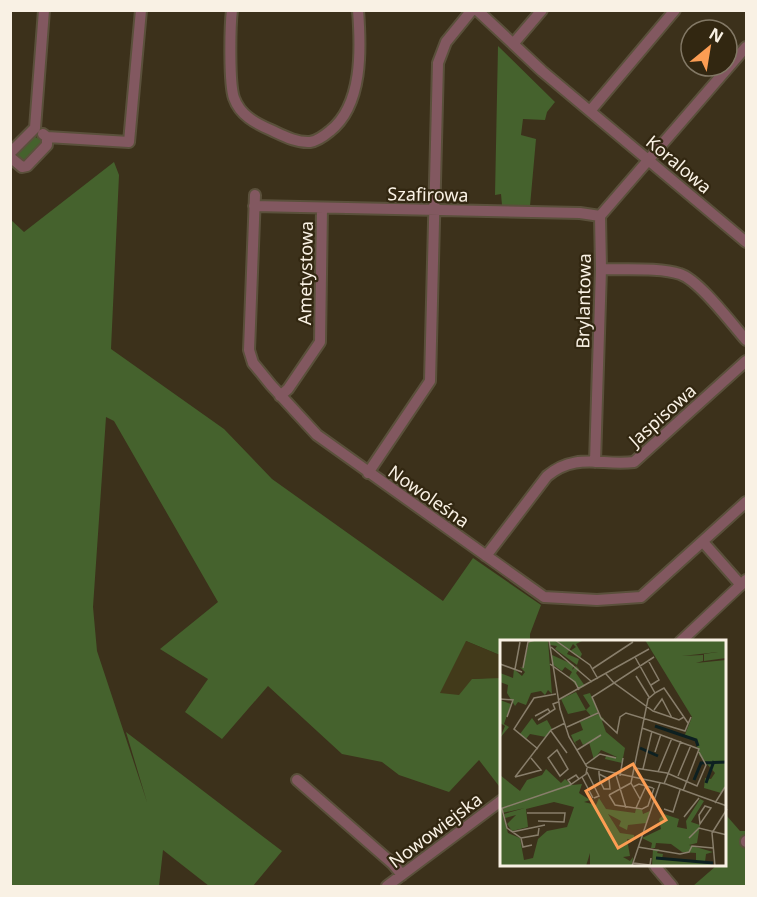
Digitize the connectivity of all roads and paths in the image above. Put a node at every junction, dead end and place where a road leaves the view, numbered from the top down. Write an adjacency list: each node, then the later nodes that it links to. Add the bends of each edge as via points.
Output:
1 (44, 10): 12 (street)
2 (141, 10): 13 (street, via 129,142)
3 (232, 10): 4 (street, via 232,91 238,106 255,123 302,142 320,139 334,128 349,106 359,56)
4 (358, 10)
5 (472, 10): 18 (street, via 446,42 438,63)
6 (477, 10): 9 (street, Koralowa)
7 (542, 10): 9 (street)
8 (675, 10): 11 (street)
9 (513, 44): 11 (street, Koralowa)
10 (746, 49): 15 (street)
11 (590, 111): 15 (street, Koralowa)
12 (35, 128): 13 (street); 14 (street)
13 (47, 137): 14 (street, via 47,145 27,166 22,167)
14 (10, 155)
15 (649, 160): 19 (street); 20 (street, Koralowa)
16 (255, 201): 17 (street, Szafirowa); 24 (street, Nowoleśna, via 249,350 253,363)
17 (322, 208): 18 (street, Szafirowa); 24 (street, Ametystowa, via 320,342)
18 (435, 210): 19 (street, Szafirowa); 26 (street, via 430,381)
19 (600, 216): 21 (street, Brylantowa)
20 (747, 242)
21 (601, 269): 22 (street, via 683,275); 25 (street, Brylantowa)
22 (747, 340)
23 (747, 361): 25 (street, Jaspisowa, via 634,462)
24 (280, 396): 26 (street, Nowoleśna, via 317,435)
25 (595, 462): 29 (street, Jaspisowa, via 570,462 555,469)
26 (368, 473): 29 (street, Nowoleśna)
27 (747, 502): 28 (street, Nowoleśna)
28 (703, 542): 29 (street, Nowoleśna, via 637,598 550,599); 30 (street)
29 (486, 556)
30 (744, 583): 31 (street)
31 (682, 640)
32 (297, 780): 35 (street)
33 (500, 802): 35 (street, Nowowiejska)
34 (656, 867): 37 (street)
35 (402, 875): 36 (street, Nowowiejska)
36 (387, 886)
37 (672, 886)

